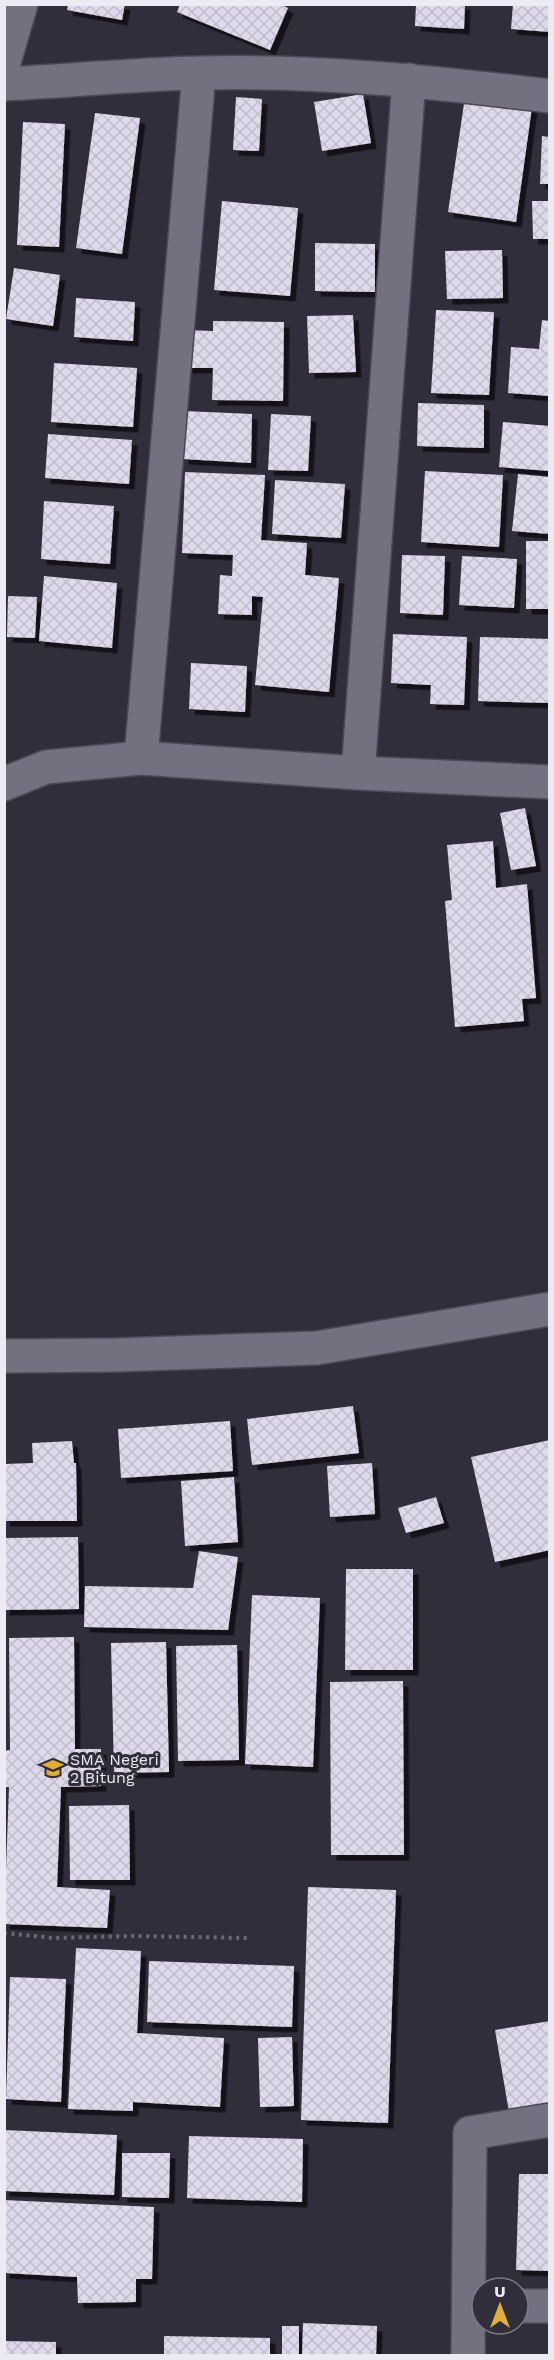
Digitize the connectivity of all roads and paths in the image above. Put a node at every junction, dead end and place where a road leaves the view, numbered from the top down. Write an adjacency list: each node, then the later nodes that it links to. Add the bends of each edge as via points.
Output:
1 (21, 4): 2 (street)
2 (4, 62)
3 (199, 72): 4 (street); 5 (street); 7 (street)
4 (409, 80): 6 (street); 8 (street)
5 (4, 84)
6 (549, 96)
7 (141, 758): 8 (street); 10 (street, via 46,767)
8 (358, 773): 9 (street)
9 (549, 782)
10 (4, 784)
11 (549, 1309): 12 (street, via 317,1348)
12 (4, 1356)
13 (4, 1933): 14 (path, via 53,1938)
14 (251, 1938)
15 (549, 2120): 16 (street, via 470,2133)
16 (474, 2276)
17 (530, 2306): 18 (street)
18 (549, 2306)
19 (471, 2336): 20 (street)
20 (468, 2355)

